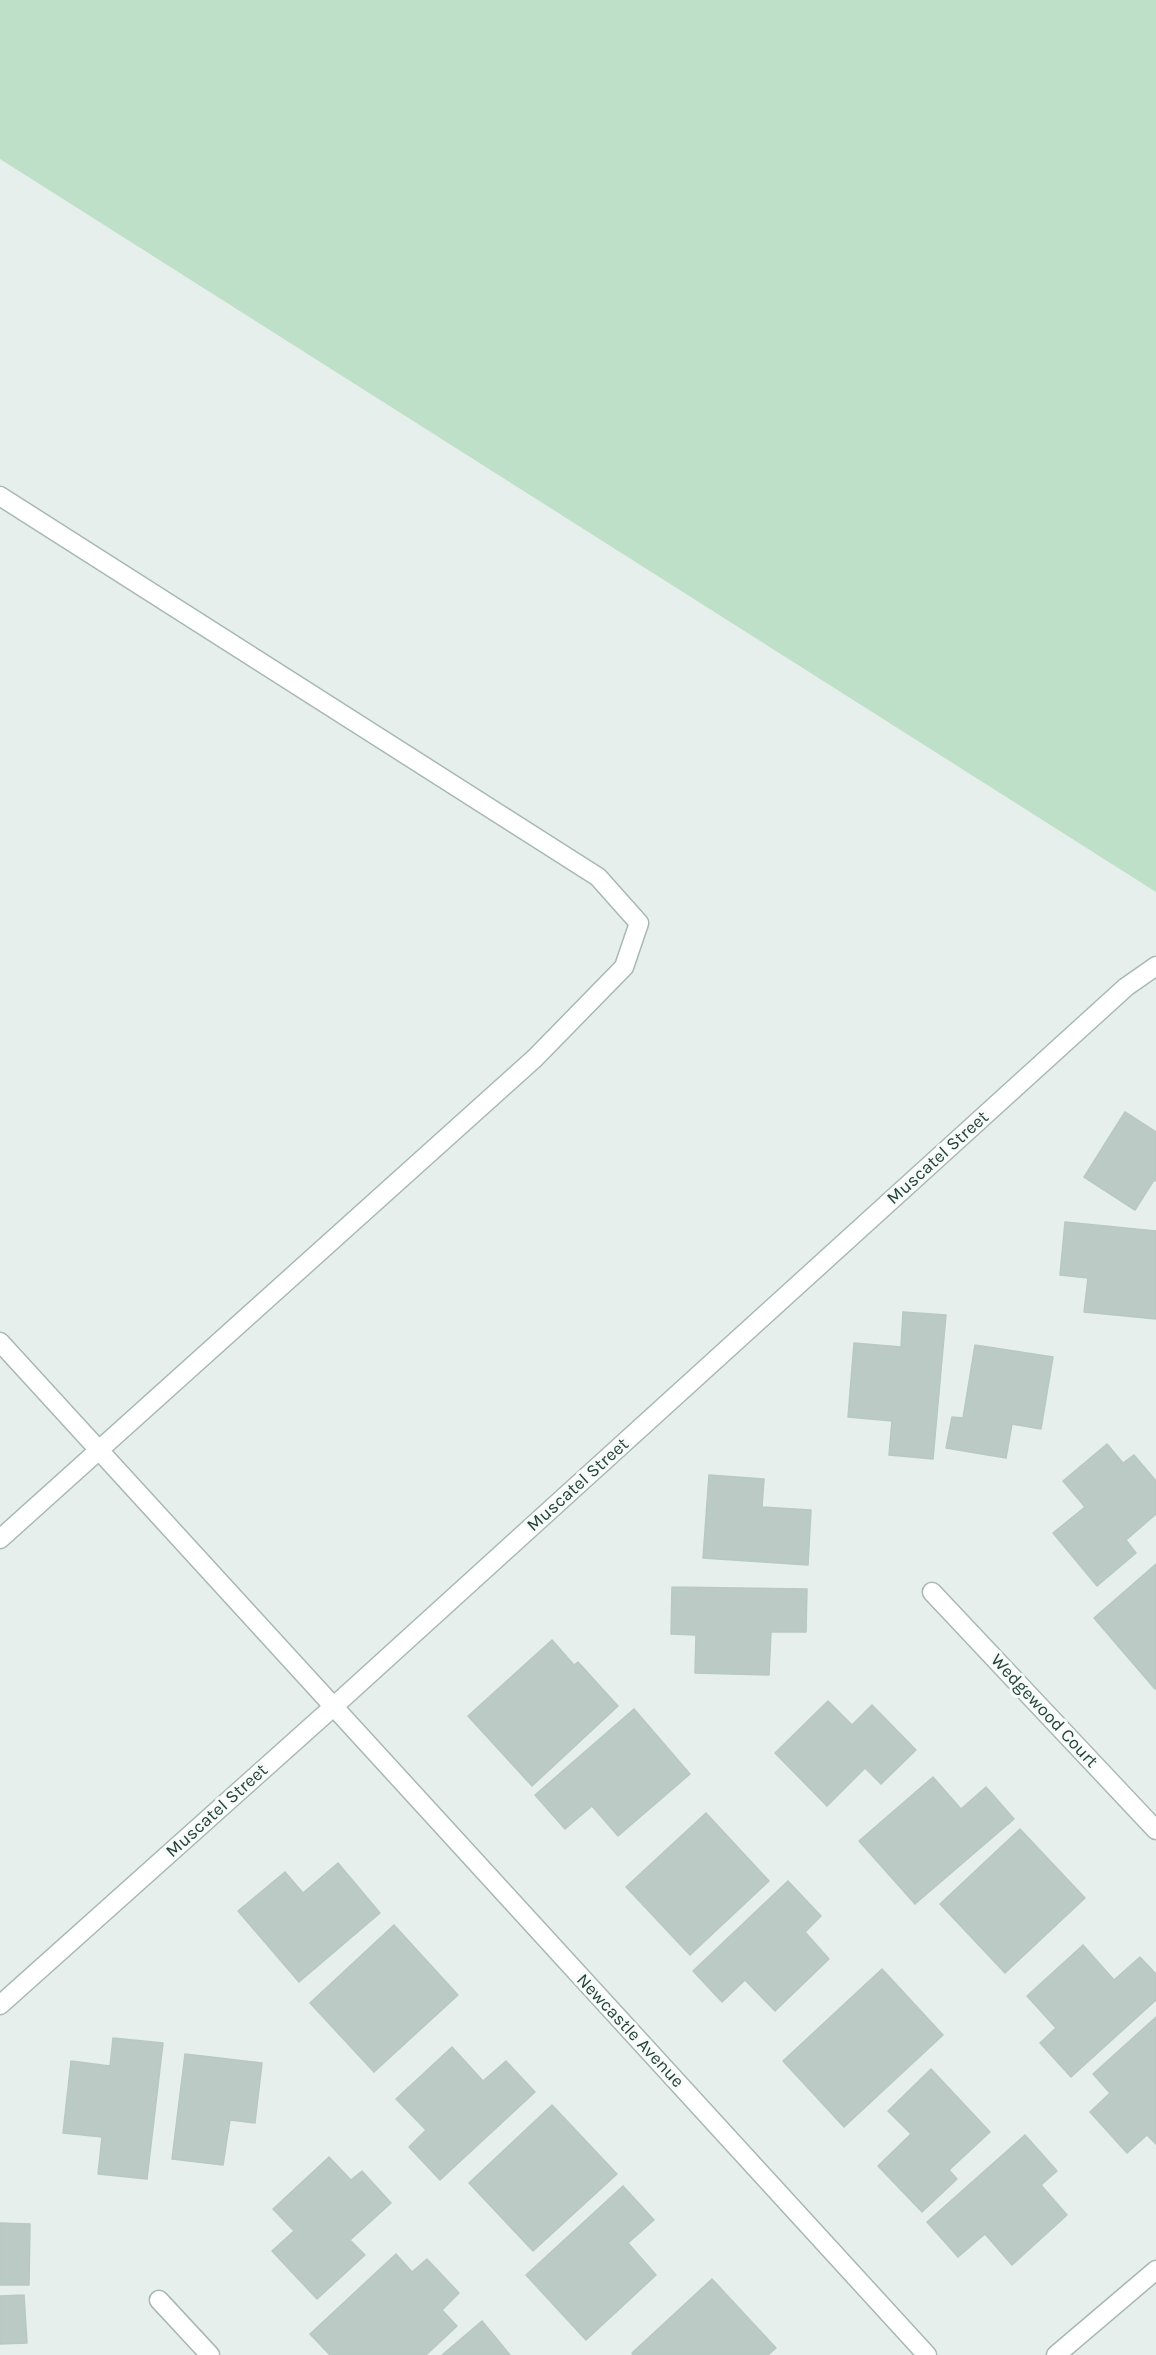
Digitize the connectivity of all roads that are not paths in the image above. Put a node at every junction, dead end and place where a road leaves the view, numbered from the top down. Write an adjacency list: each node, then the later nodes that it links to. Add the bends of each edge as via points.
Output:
1 (0, 496): 4 (street, via 598,877 639,923 624,967 535,1058)
2 (1156, 966): 7 (street, Muscatel Street, via 1126,987)
3 (0, 1342): 4 (street, Newcastle Avenue)
4 (100, 1450): 5 (street); 7 (street, Newcastle Avenue)
5 (0, 1539)
6 (932, 1592): 8 (street, Wedgewood Court)
7 (332, 1708): 9 (street, Muscatel Street); 13 (street, Newcastle Avenue)
8 (1156, 1830)
9 (0, 2005)
10 (1156, 2270): 14 (street)
11 (159, 2300): 12 (street)
12 (210, 2355)
13 (927, 2355)
14 (1056, 2355)

